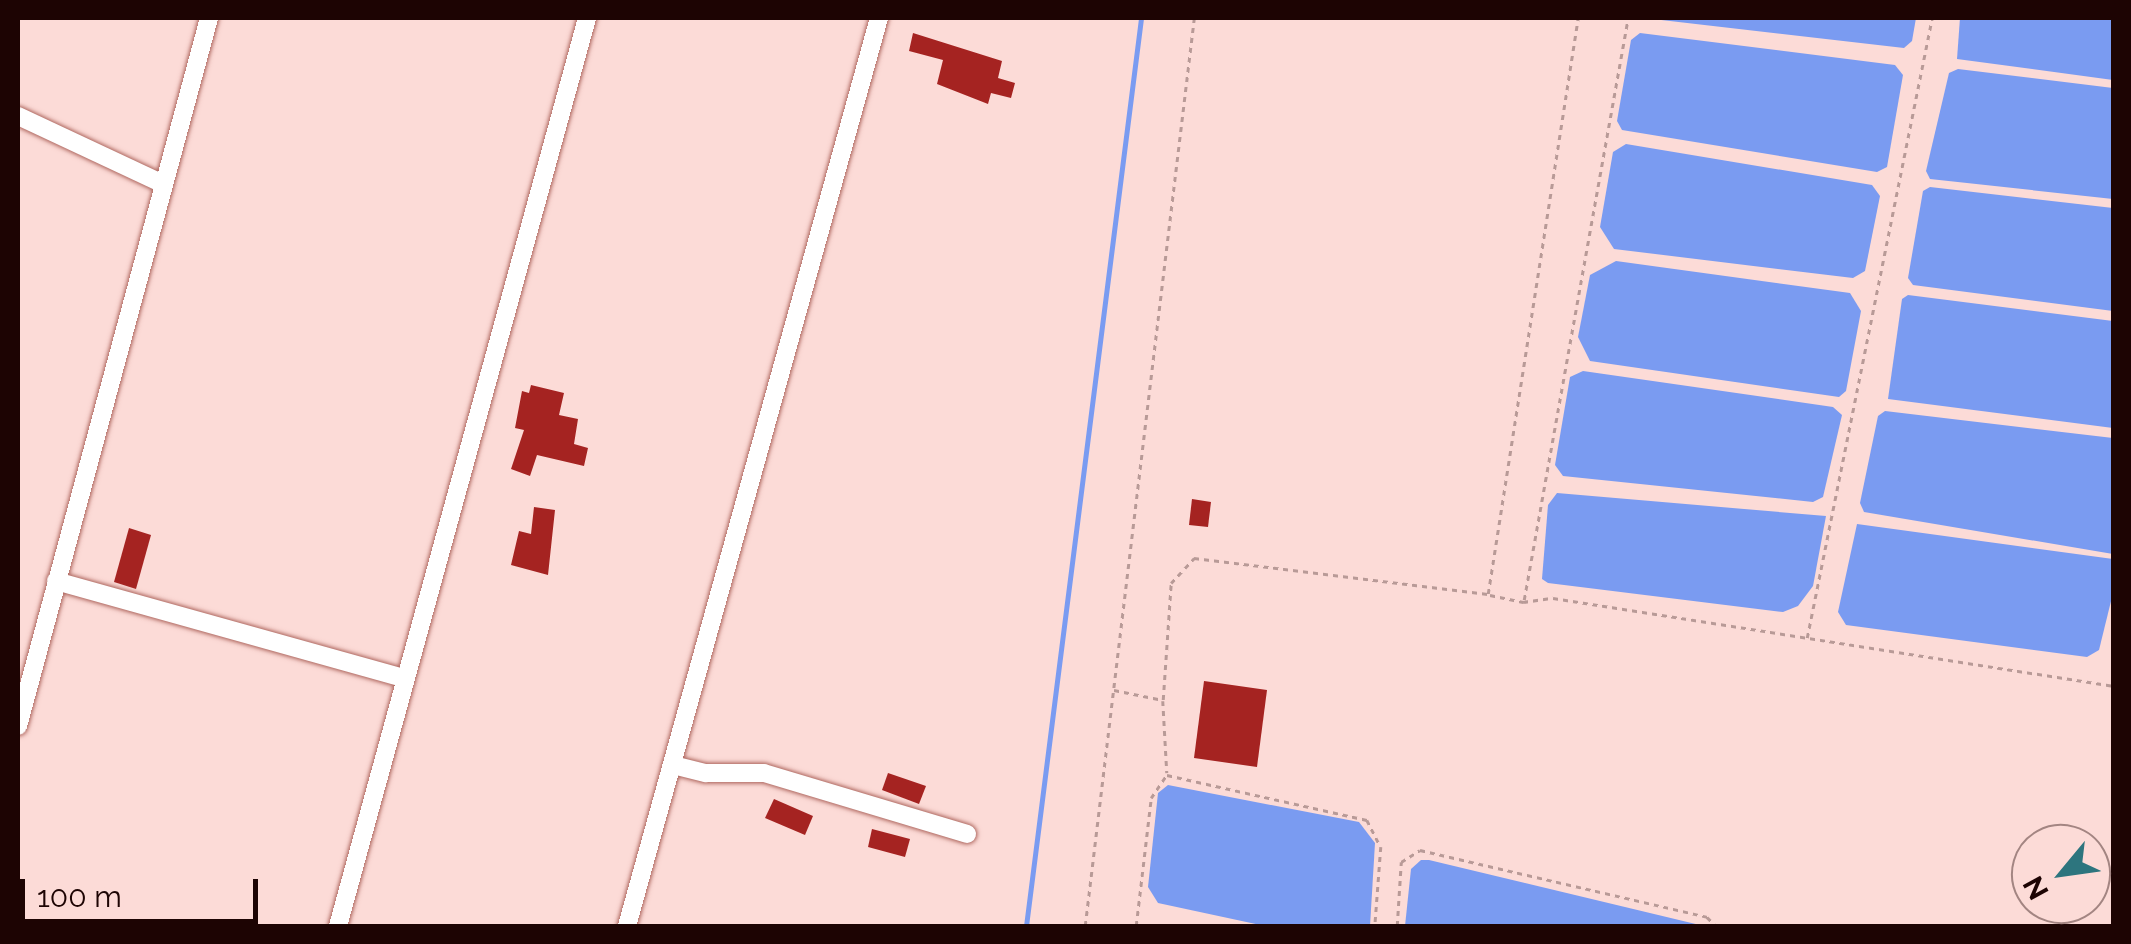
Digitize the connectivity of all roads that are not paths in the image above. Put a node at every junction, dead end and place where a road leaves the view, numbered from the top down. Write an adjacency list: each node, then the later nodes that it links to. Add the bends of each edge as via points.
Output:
1 (209, 18): 5 (street)
2 (587, 18): 7 (street)
3 (879, 18): 9 (street)
4 (18, 116): 5 (street)
5 (162, 184): 6 (street)
6 (56, 581): 7 (street); 8 (street)
7 (404, 678): 11 (street)
8 (18, 726)
9 (673, 765): 10 (street, via 706,773 764,772); 12 (street)
10 (967, 834)
11 (338, 926)
12 (627, 926)

